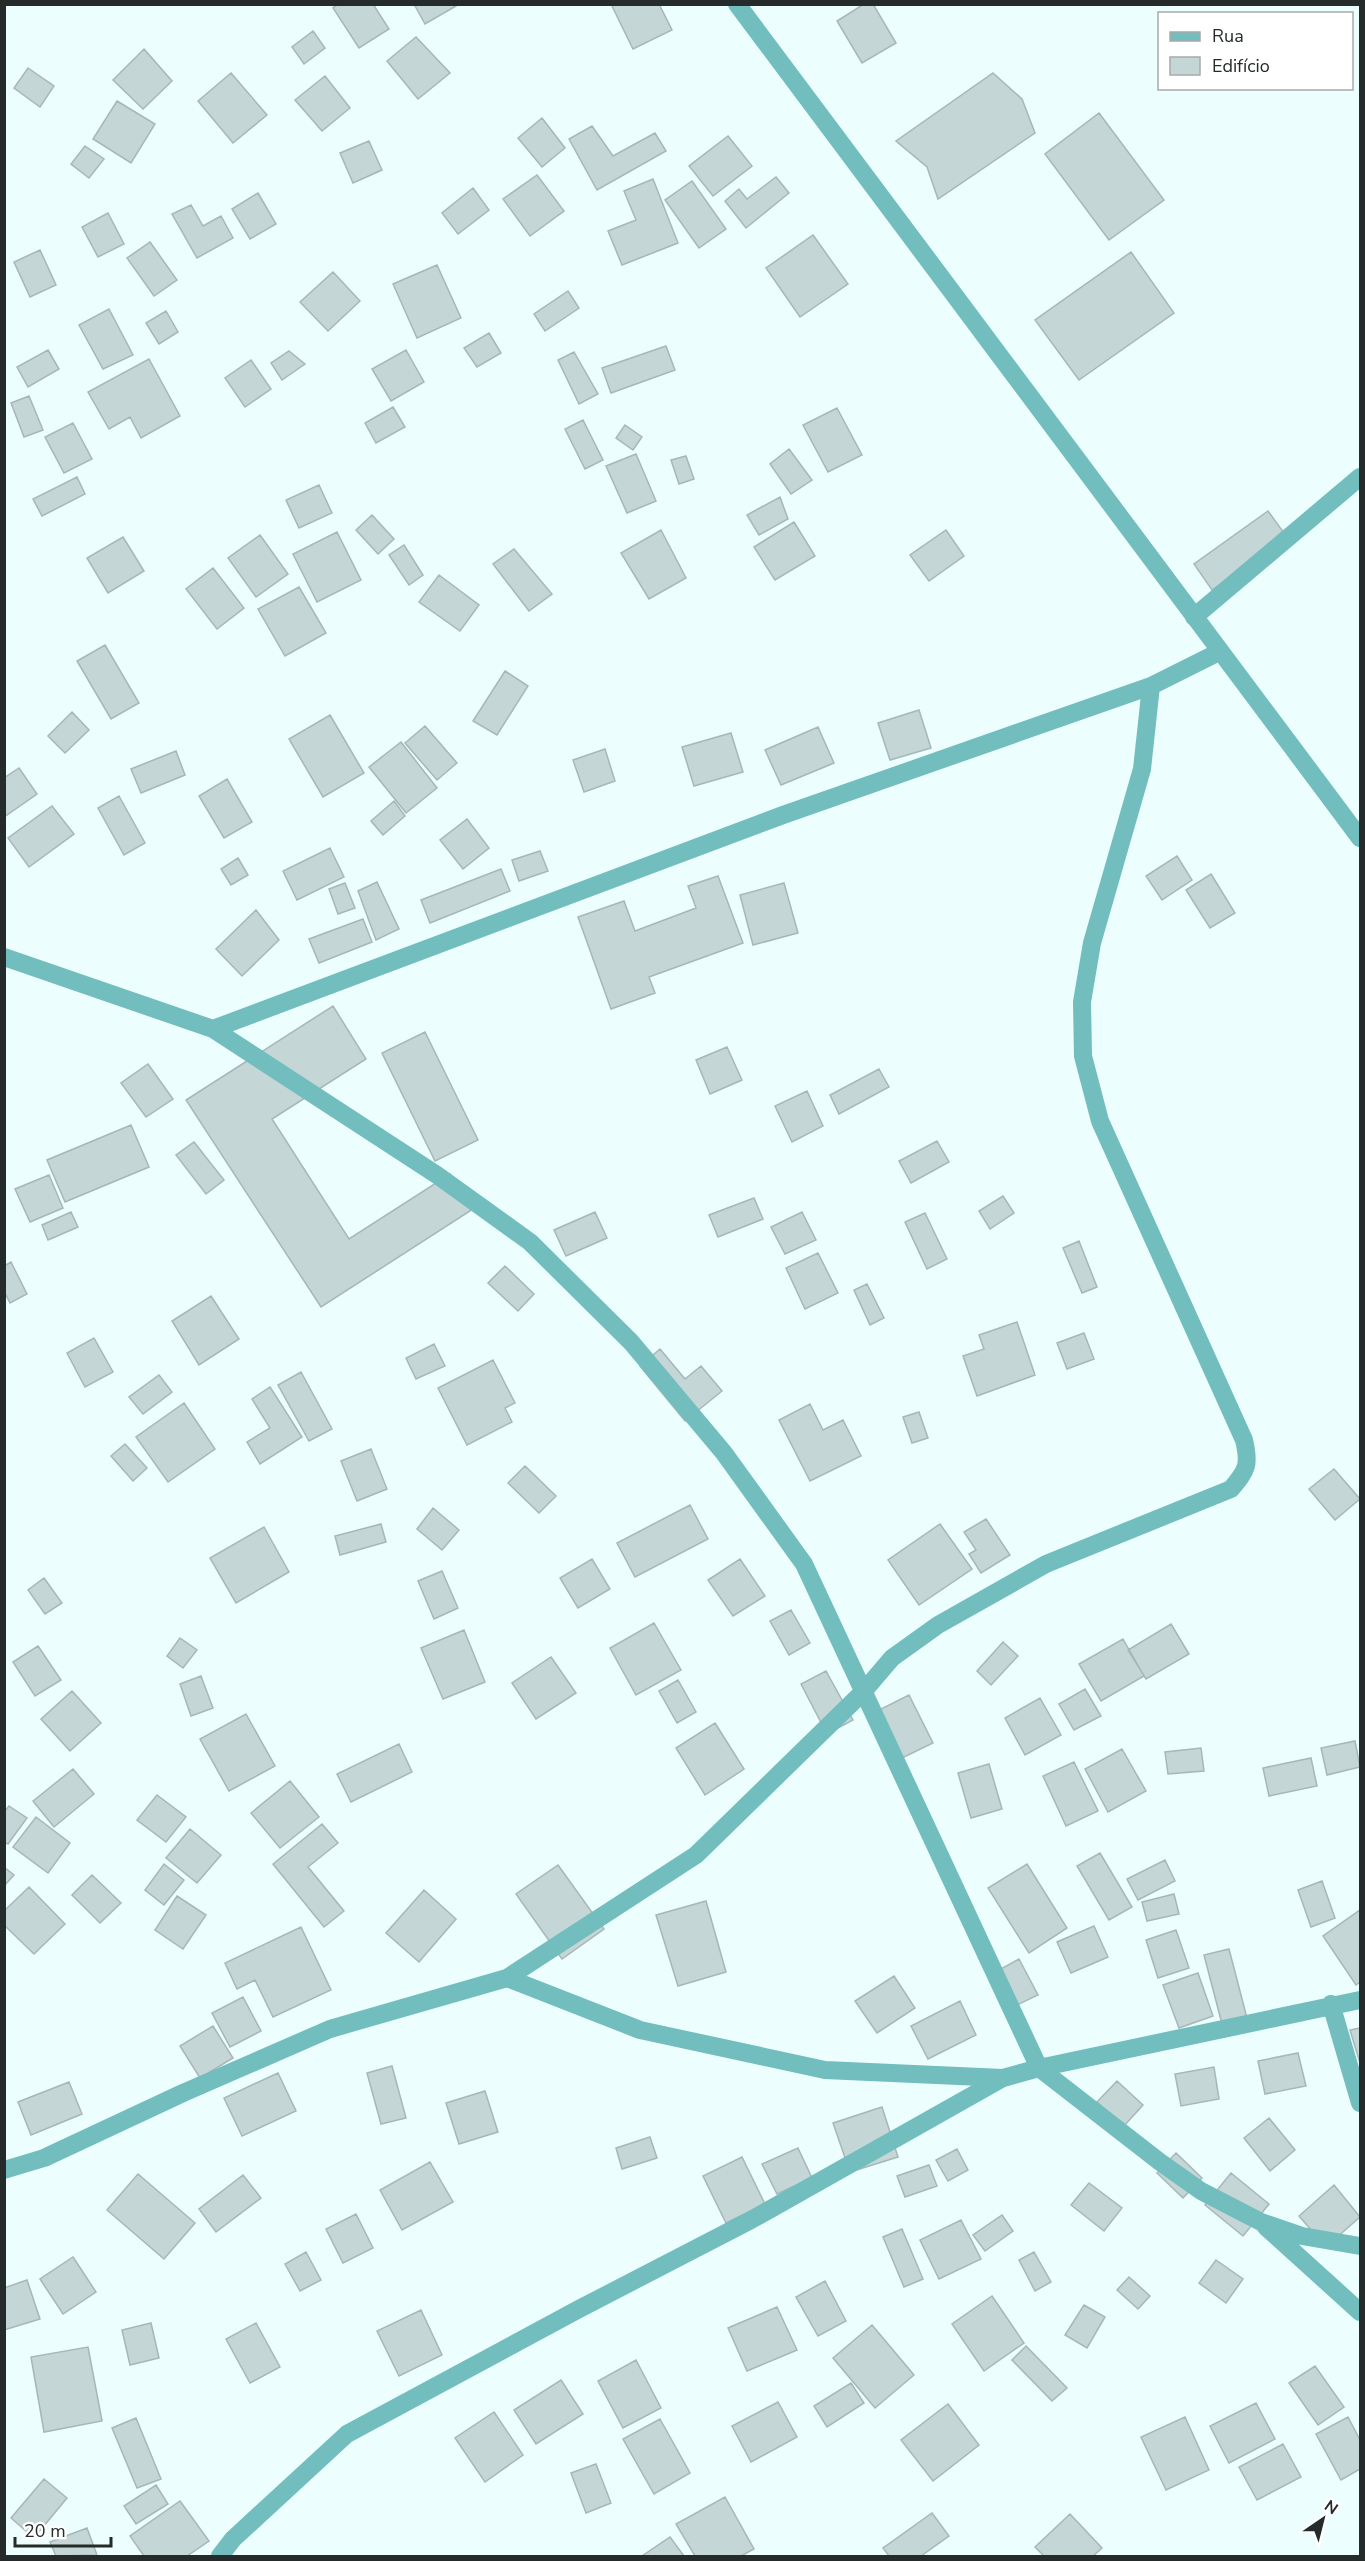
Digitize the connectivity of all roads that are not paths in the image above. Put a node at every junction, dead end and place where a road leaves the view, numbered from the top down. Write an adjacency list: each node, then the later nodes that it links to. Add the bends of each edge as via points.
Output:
1 (737, 4): 3 (street)
2 (1360, 477): 3 (street)
3 (1194, 617): 4 (street)
4 (1220, 652): 5 (street); 6 (street)
5 (1151, 686): 8 (street, via 783,815); 9 (street, via 1142,769 1092,943 1082,1002 1083,1056 1100,1121 1244,1440 1247,1466 1231,1489 1046,1564 938,1625 892,1658)
6 (1360, 838)
7 (4, 957): 8 (street)
8 (213, 1029): 9 (street, via 437,1175 530,1242 631,1342 724,1453 804,1564)
9 (863, 1692): 10 (street, via 696,1855); 13 (street)
10 (507, 1978): 14 (street, via 640,2030 825,2070); 16 (street, via 330,2029 44,2158)
11 (1360, 2000): 12 (street)
12 (1331, 2004): 13 (street); 15 (street)
13 (1039, 2068): 14 (street); 17 (street, via 1201,2191)
14 (1003, 2078): 20 (street, via 751,2220 347,2434 233,2539)
15 (1360, 2103)
16 (4, 2170)
17 (1261, 2222): 18 (street, via 1302,2236); 19 (street)
18 (1360, 2246)
19 (1360, 2312)
20 (220, 2556)

